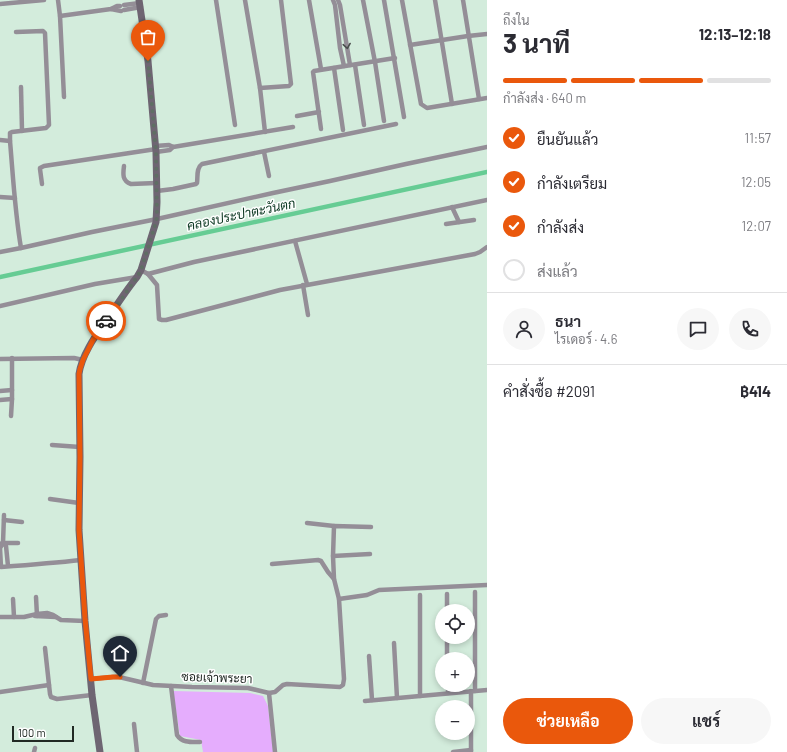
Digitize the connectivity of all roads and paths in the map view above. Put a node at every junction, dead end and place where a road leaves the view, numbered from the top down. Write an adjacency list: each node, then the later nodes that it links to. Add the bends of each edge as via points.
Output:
1 (44, 0): 14 (street)
2 (58, 0): 17 (street)
3 (216, 0): 41 (street)
4 (245, 0): 32 (street)
5 (281, 0): 32 (street, via 291,84)
6 (309, 0): 30 (street)
7 (333, 0): 19 (street)
8 (338, 0): 18 (street)
9 (363, 0): 26 (street)
10 (384, 0): 25 (street)
11 (402, 0): 24 (street)
12 (435, 0): 23 (street)
13 (464, 0): 22 (street)
14 (28, 1): 15 (street)
15 (1, 3)
16 (140, 3): 17 (street, via 122,8); 52 (street)
17 (60, 16): 33 (street)
18 (344, 28): 19 (street); 27 (street, one-way to 27)
19 (338, 29): 28 (street)
20 (16, 32): 47 (street, via 46,33 49,125 46,128)
21 (487, 34): 22 (street)
22 (468, 36): 23 (street); 35 (street)
23 (441, 40): 24 (street); 36 (street)
24 (410, 45): 36 (street, via 421,104 426,108)
25 (395, 58): 26 (street); 39 (street)
26 (375, 62): 27 (street); 40 (street)
27 (352, 65): 28 (street); 42 (street)
28 (344, 66): 29 (street)
29 (334, 68): 30 (street); 46 (street)
30 (321, 69): 37 (street, via 313,72)
31 (21, 87): 47 (street)
32 (260, 88): 48 (street)
33 (64, 97)
34 (487, 98): 35 (street)
35 (479, 99): 36 (street)
36 (452, 104)
37 (319, 112): 38 (street); 45 (street)
38 (298, 116)
39 (404, 117)
40 (384, 121)
41 (235, 124)
42 (364, 124)
43 (396, 124): 53 (street)
44 (293, 128): 48 (street)
45 (321, 129)
46 (343, 130)
47 (22, 131): 50 (street, via 11,132)
48 (265, 132): 52 (street)
49 (0, 140): 50 (street)
50 (10, 141): 60 (street)
51 (487, 147): 64 (street)
52 (156, 149): 56 (street); 57 (street, via 41,166)
53 (264, 152): 55 (street); 58 (street, via 202,164 199,166 196,184)
54 (124, 166): 56 (street, via 124,179 127,183)
55 (269, 176)
56 (156, 183): 58 (street)
57 (42, 184)
58 (157, 191): 64 (street)
59 (0, 198): 60 (street)
60 (15, 198): 69 (street)
61 (487, 200): 62 (street)
62 (452, 207): 65 (street); 67 (street)
63 (474, 220): 65 (street)
64 (157, 221): 69 (street); 71 (street)
65 (459, 222): 66 (street)
66 (446, 224)
67 (295, 241): 72 (street); 74 (street)
68 (487, 247): 74 (street, via 475,254)
69 (21, 248): 70 (street)
70 (0, 252)
71 (142, 267): 72 (street); 73 (street)
72 (148, 274): 74 (street, via 157,285 159,319 162,320)
73 (137, 277): 75 (street); 79 (street, via 93,340)
74 (305, 285): 76 (street)
75 (0, 306)
76 (308, 316)
77 (12, 358): 78 (street); 79 (street); 80 (street)
78 (0, 359)
79 (83, 360): 86 (street, via 79,374)
80 (12, 390): 81 (street); 82 (street)
81 (0, 391)
82 (12, 398): 83 (street); 84 (street)
83 (0, 400)
84 (11, 416)
85 (52, 445): 86 (street)
86 (80, 446): 88 (street)
87 (50, 499): 88 (street)
88 (79, 503): 100 (street)
89 (4, 514): 90 (street)
90 (4, 520): 91 (street); 95 (street)
91 (22, 522)
92 (307, 522): 93 (street)
93 (334, 526): 94 (street); 99 (street)
94 (372, 527)
95 (2, 530): 96 (street)
96 (2, 543): 97 (street); 102 (street, via 6,546); 102 (street, via 1,567)
97 (18, 543)
98 (370, 554): 99 (street)
99 (333, 556): 103 (street)
100 (81, 560): 102 (street); 116 (street)
101 (272, 564): 103 (street, via 318,560)
102 (8, 566)
103 (334, 579): 110 (street)
104 (487, 585): 110 (street, via 379,590 367,595)
105 (475, 592): 119 (street)
106 (447, 594): 111 (street)
107 (420, 595): 133 (street)
108 (36, 597): 112 (street)
109 (13, 599): 115 (street)
110 (339, 599): 130 (street, via 343,685 340,687 286,684)
111 (447, 604)
112 (36, 615): 115 (street); 116 (street, via 47,613 65,621)
113 (166, 615): 122 (street, via 156,619)
114 (0, 617): 115 (street)
115 (14, 617)
116 (85, 621): 121 (street)
117 (394, 643): 134 (street)
118 (45, 648): 123 (street)
119 (474, 652)
120 (369, 656): 135 (street)
121 (91, 679): 122 (street, ซอยเจ้าพระยา, via 120,677); 132 (street)
122 (143, 683): 124 (street, ซอยเจ้าพระยา)
123 (49, 685): 127 (street); 132 (street, via 51,697 54,699)
124 (170, 686): 130 (street, ซอยเจ้าพระยา, via 248,688); 138 (street, via 177,735 186,742)
125 (487, 690): 126 (street)
126 (475, 691)
127 (0, 692)
128 (460, 692): 131 (street)
129 (473, 692): 139 (street)
130 (269, 693): 142 (street)
131 (448, 693): 133 (street)
132 (92, 695): 140 (street)
133 (420, 696): 134 (street)
134 (397, 698): 135 (street)
135 (372, 700): 136 (street)
136 (365, 701)
137 (134, 724): 141 (street)
138 (200, 742)
139 (471, 751): 143 (street)
140 (100, 752)
141 (137, 752)
142 (275, 752)
143 (453, 752)

